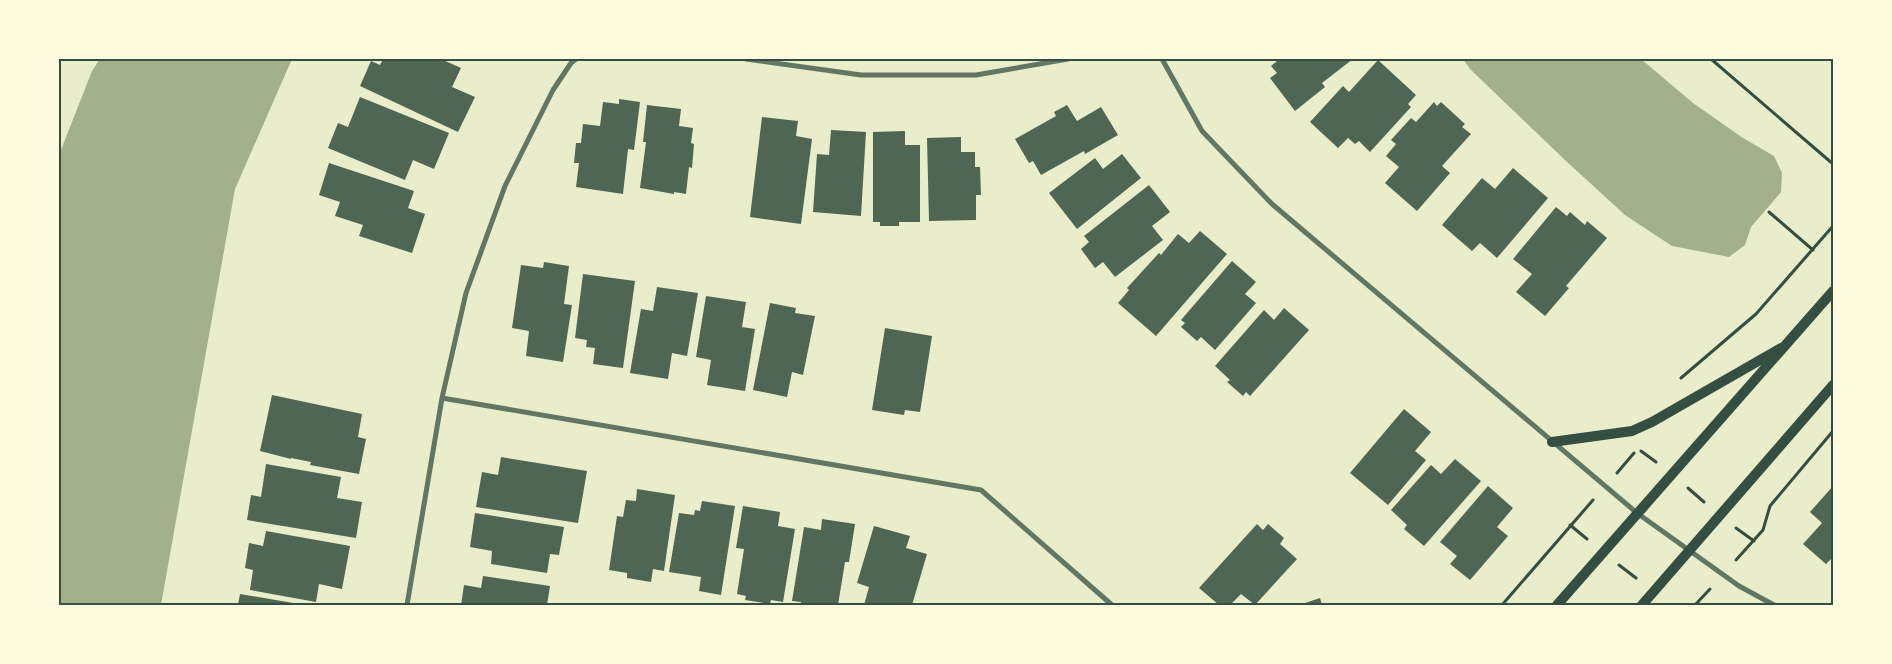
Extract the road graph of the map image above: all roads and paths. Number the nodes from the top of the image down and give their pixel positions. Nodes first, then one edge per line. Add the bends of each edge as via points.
1 (576, 59) edge
2 (746, 59) edge
3 (1068, 59) edge
4 (1162, 59) edge
5 (1711, 59) edge
6 (1833, 164) edge
7 (1769, 212) dead end
8 (1833, 226) edge
9 (1813, 250) junction
10 (1833, 291) edge
11 (1788, 343) junction
12 (1678, 380) dead end
13 (1833, 385) edge
14 (442, 398) junction
15 (1833, 431) edge
16 (1552, 442) junction
17 (1639, 448) dead end
18 (1671, 475) junction
19 (1637, 513) junction
20 (1720, 515) junction
21 (1570, 525) dead end
22 (1689, 550) junction
23 (407, 605) edge
24 (1112, 605) edge
25 (1502, 605) edge
26 (1557, 605) edge
27 (1642, 605) edge
28 (1774, 605) edge

1 - 14 street via 553,90 505,186 466,293
2 - 3 street via 862,75 976,76
4 - 16 street via 1202,130 1272,204
5 - 6 path
7 - 9 path
8 - 9 path
9 - 12 path via 1756,314
10 - 11 main road
11 - 16 main road via 1632,431
11 - 18 main road
13 - 20 main road
14 - 23 street
14 - 24 street via 981,490
15 - 20 path via 1770,506 1763,530 1754,541
16 - 19 street
17 - 18 path
18 - 19 main road
18 - 20 path
19 - 22 street
19 - 26 main road
20 - 22 main road
21 - 25 path
22 - 27 main road
22 - 28 street via 1739,586

